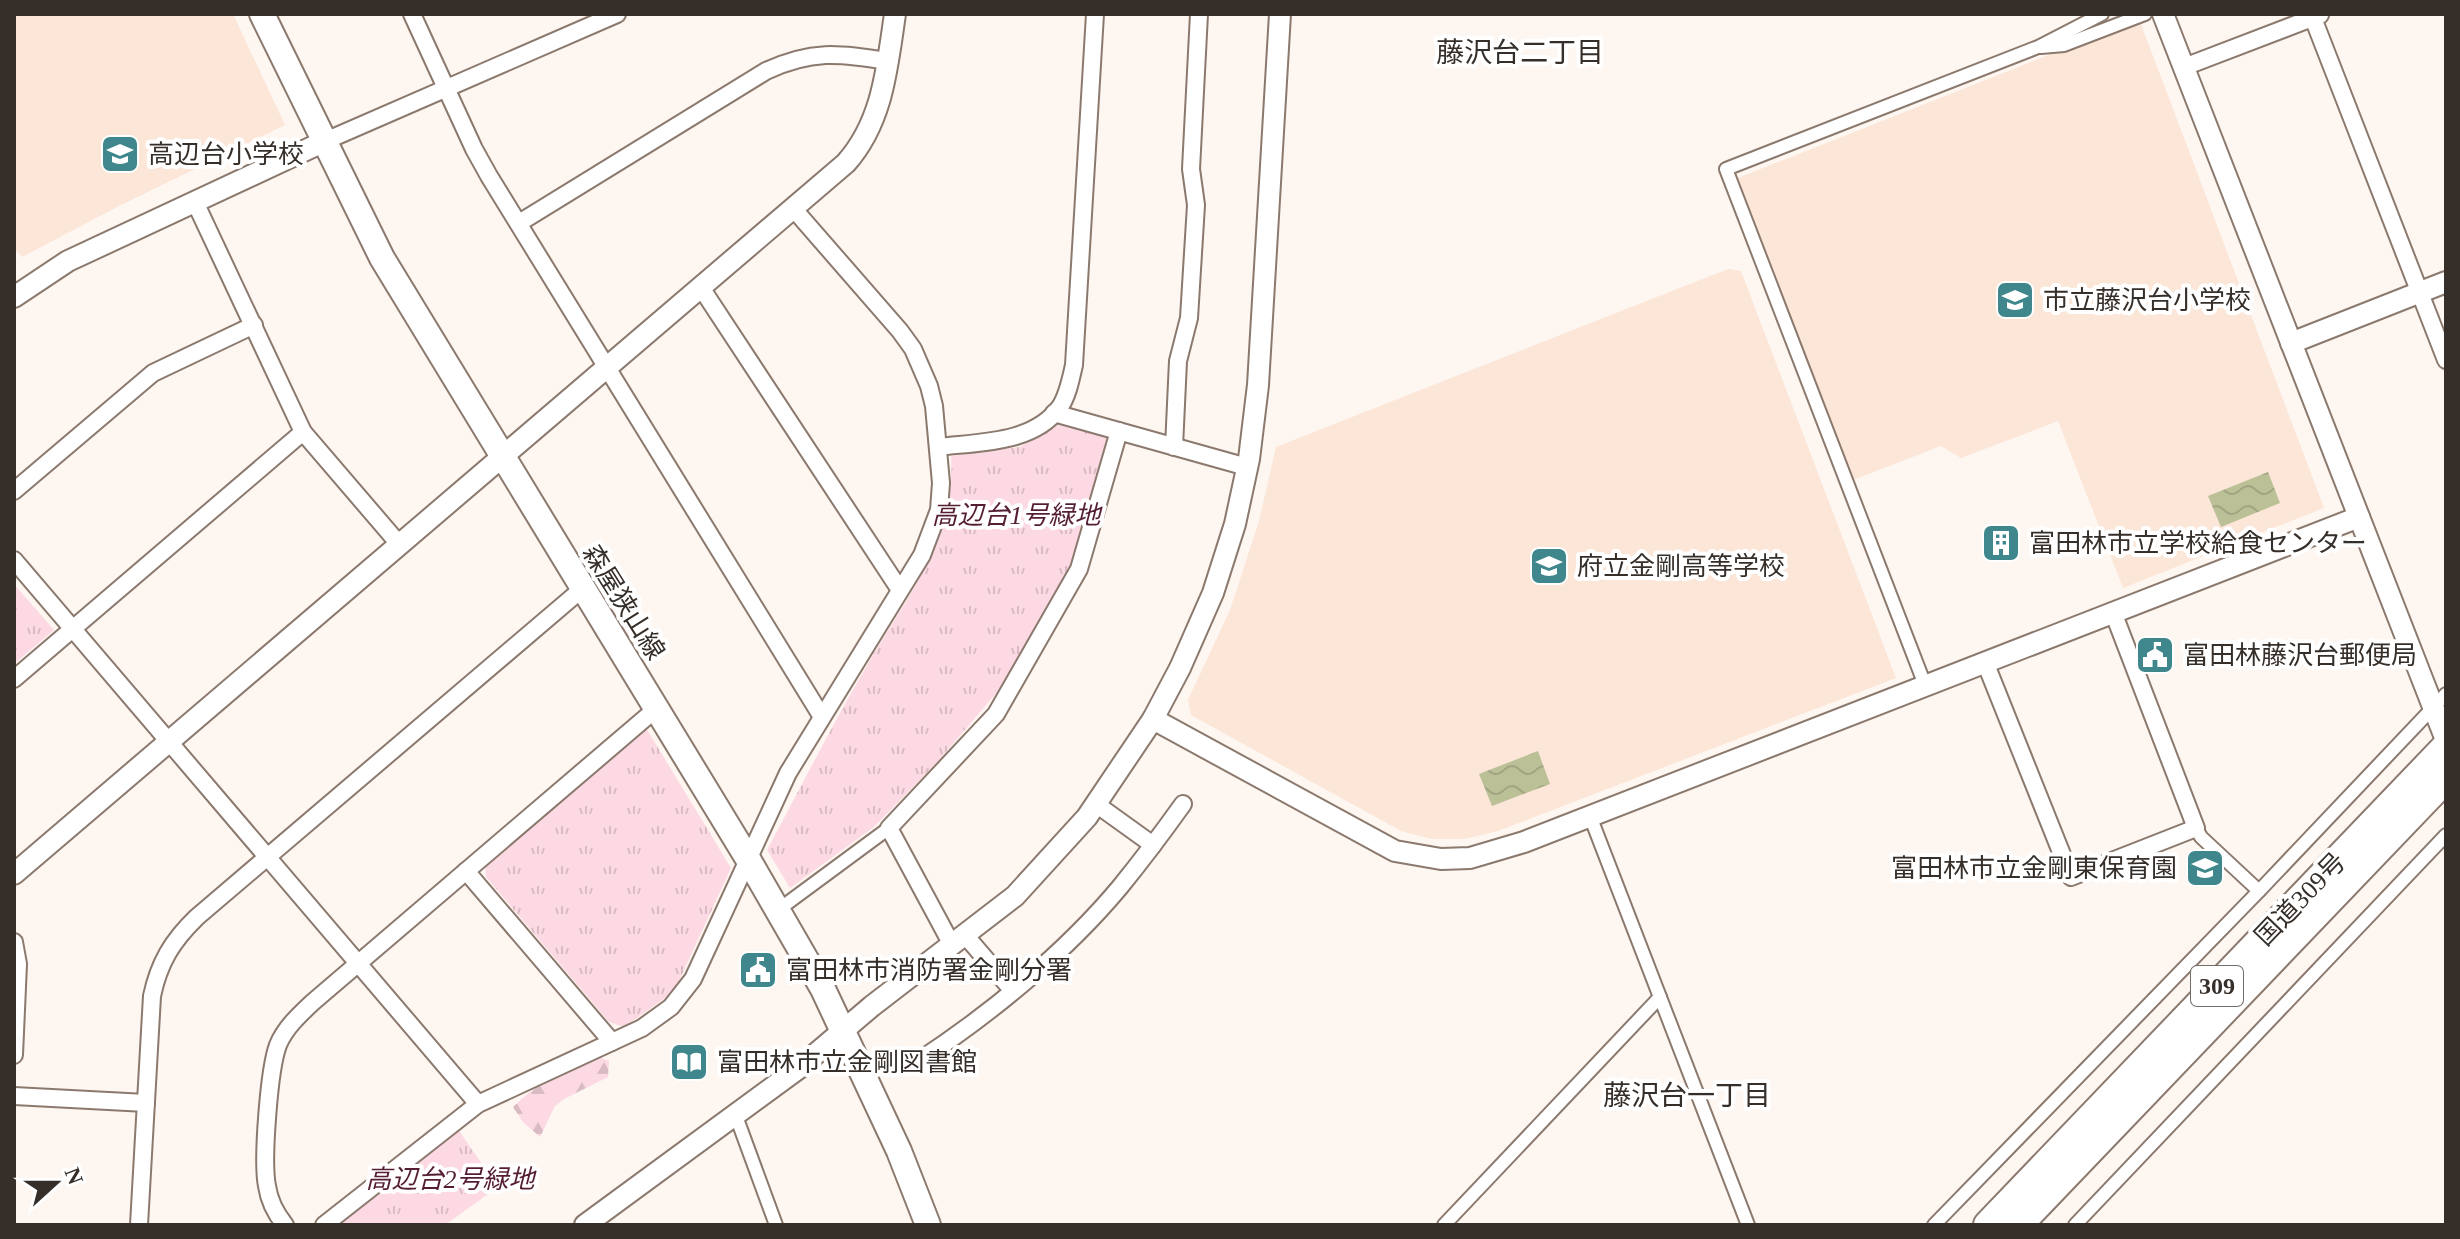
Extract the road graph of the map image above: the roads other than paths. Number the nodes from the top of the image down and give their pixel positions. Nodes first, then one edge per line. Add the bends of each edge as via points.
1 (262, 14) edge
2 (412, 14) edge
3 (617, 14) edge
4 (895, 14) edge
5 (1095, 14) edge
6 (1199, 14) edge
7 (1280, 14) edge
8 (2102, 14) edge
9 (2145, 14) edge
10 (2163, 14) edge
11 (2318, 16) edge
12 (2038, 47) junction
13 (887, 61) junction
14 (2184, 67) junction
15 (446, 88) junction
16 (323, 142) junction
17 (195, 202) junction
18 (792, 207) junction
19 (519, 223) junction
20 (2446, 282) edge
21 (700, 286) junction
22 (2420, 293) junction
23 (14, 297) edge
24 (254, 325) junction
25 (2291, 343) junction
26 (2446, 360) edge
27 (606, 367) junction
28 (1054, 413) junction
29 (1119, 431) junction
30 (303, 432) junction
31 (938, 447) junction
32 (1174, 447) junction
33 (502, 457) junction
34 (1247, 467) junction
35 (14, 491) edge
36 (2359, 517) junction
37 (399, 544) junction
38 (14, 560) edge
39 (582, 589) junction
40 (900, 590) junction
41 (2113, 612) junction
42 (72, 628) junction
43 (1985, 662) junction
44 (14, 679) edge
45 (1925, 685) junction
46 (2440, 701) edge
47 (657, 708) junction
48 (822, 717) junction
49 (1153, 719) junction
50 (2445, 739) edge
51 (168, 740) junction
52 (2446, 778) edge
53 (1096, 804) junction
54 (1183, 804) dead end
55 (1590, 816) junction
56 (889, 828) junction
57 (2196, 828) junction
58 (2446, 835) edge
59 (1153, 845) junction
60 (267, 857) junction
61 (748, 859) junction
62 (466, 871) junction
63 (14, 874) edge
64 (2259, 891) junction
65 (778, 910) junction
66 (958, 940) junction
67 (14, 942) edge
68 (358, 964) junction
69 (1013, 991) junction
70 (1660, 997) junction
71 (843, 1031) junction
72 (612, 1042) junction
73 (14, 1055) edge
74 (917, 1062) dead end
75 (14, 1096) edge
76 (146, 1103) junction
77 (478, 1104) junction
78 (736, 1116) junction
79 (139, 1225) edge
80 (285, 1225) edge
81 (324, 1225) edge
82 (585, 1225) edge
83 (776, 1225) edge
84 (928, 1225) edge
85 (1444, 1225) edge
86 (1748, 1225) edge
87 (1934, 1225) edge
88 (1988, 1225) edge
89 (2018, 1225) edge
90 (2075, 1225) edge

1 - 16 main road, 森屋狭山線
2 - 15 street
3 - 15 street
4 - 13 street
5 - 28 street via 1074,365
6 - 32 street via 1191,169 1196,205
7 - 34 street via 1258,385
8 - 12 street
9 - 12 street via 2064,45
10 - 14 street
11 - 14 street
11 - 22 street
12 - 45 street via 1726,169
13 - 18 street via 869,134 846,163
13 - 19 street via 842,53 789,60
14 - 25 street
15 - 16 street
15 - 19 street via 474,149
16 - 17 street
16 - 33 main road, 森屋狭山線 via 382,258
17 - 23 street via 68,261
17 - 24 street
18 - 21 street
18 - 31 street via 913,349 929,386
19 - 27 street
20 - 22 street
21 - 27 street
21 - 40 street
22 - 25 street
22 - 26 street
24 - 30 street
24 - 35 street via 153,373
25 - 36 street
27 - 33 street
27 - 48 street
28 - 29 street
28 - 31 street via 1020,435
29 - 32 street
29 - 56 street via 1079,569 996,714
30 - 37 street
30 - 42 street
31 - 40 street via 939,510 922,555
32 - 34 street
33 - 37 street
33 - 39 main road, 森屋狭山線
34 - 49 street via 1213,593
36 - 41 street
36 - 46 street
37 - 51 street
38 - 42 street
39 - 47 main road, 森屋狭山線
39 - 60 street
40 - 48 street
41 - 43 street
41 - 57 street
42 - 44 street
42 - 51 street
43 - 45 street
43 - 57 street via 2071,877
45 - 55 street
46 - 50 street
46 - 64 street
47 - 61 main road, 森屋狭山線
47 - 62 street
48 - 61 street via 788,773
49 - 53 street
49 - 55 street via 1364,835 1420,857 1494,853
50 - 88 highway, 国道309号 / 309
51 - 60 street
51 - 63 street
52 - 89 highway, 国道309号 / 309
53 - 59 street
53 - 66 street via 1015,896
54 - 59 street
55 - 70 street
56 - 65 street
56 - 66 street
57 - 64 street
58 - 90 street
59 - 69 street via 1119,889
60 - 68 street
60 - 76 street via 182,932 162,962 152,996
61 - 65 main road, 森屋狭山線
61 - 72 street via 682,995 657,1018
62 - 68 street
62 - 72 street
64 - 87 street
65 - 71 main road, 森屋狭山線
66 - 69 street
66 - 71 street
67 - 73 street
68 - 77 street
68 - 80 street via 299,1015 273,1059 266,1184
69 - 74 street
70 - 85 street
70 - 86 street
71 - 78 street
71 - 84 main road, 森屋狭山線
72 - 77 street
75 - 76 street
76 - 79 street
77 - 81 street
78 - 82 street
78 - 83 street

